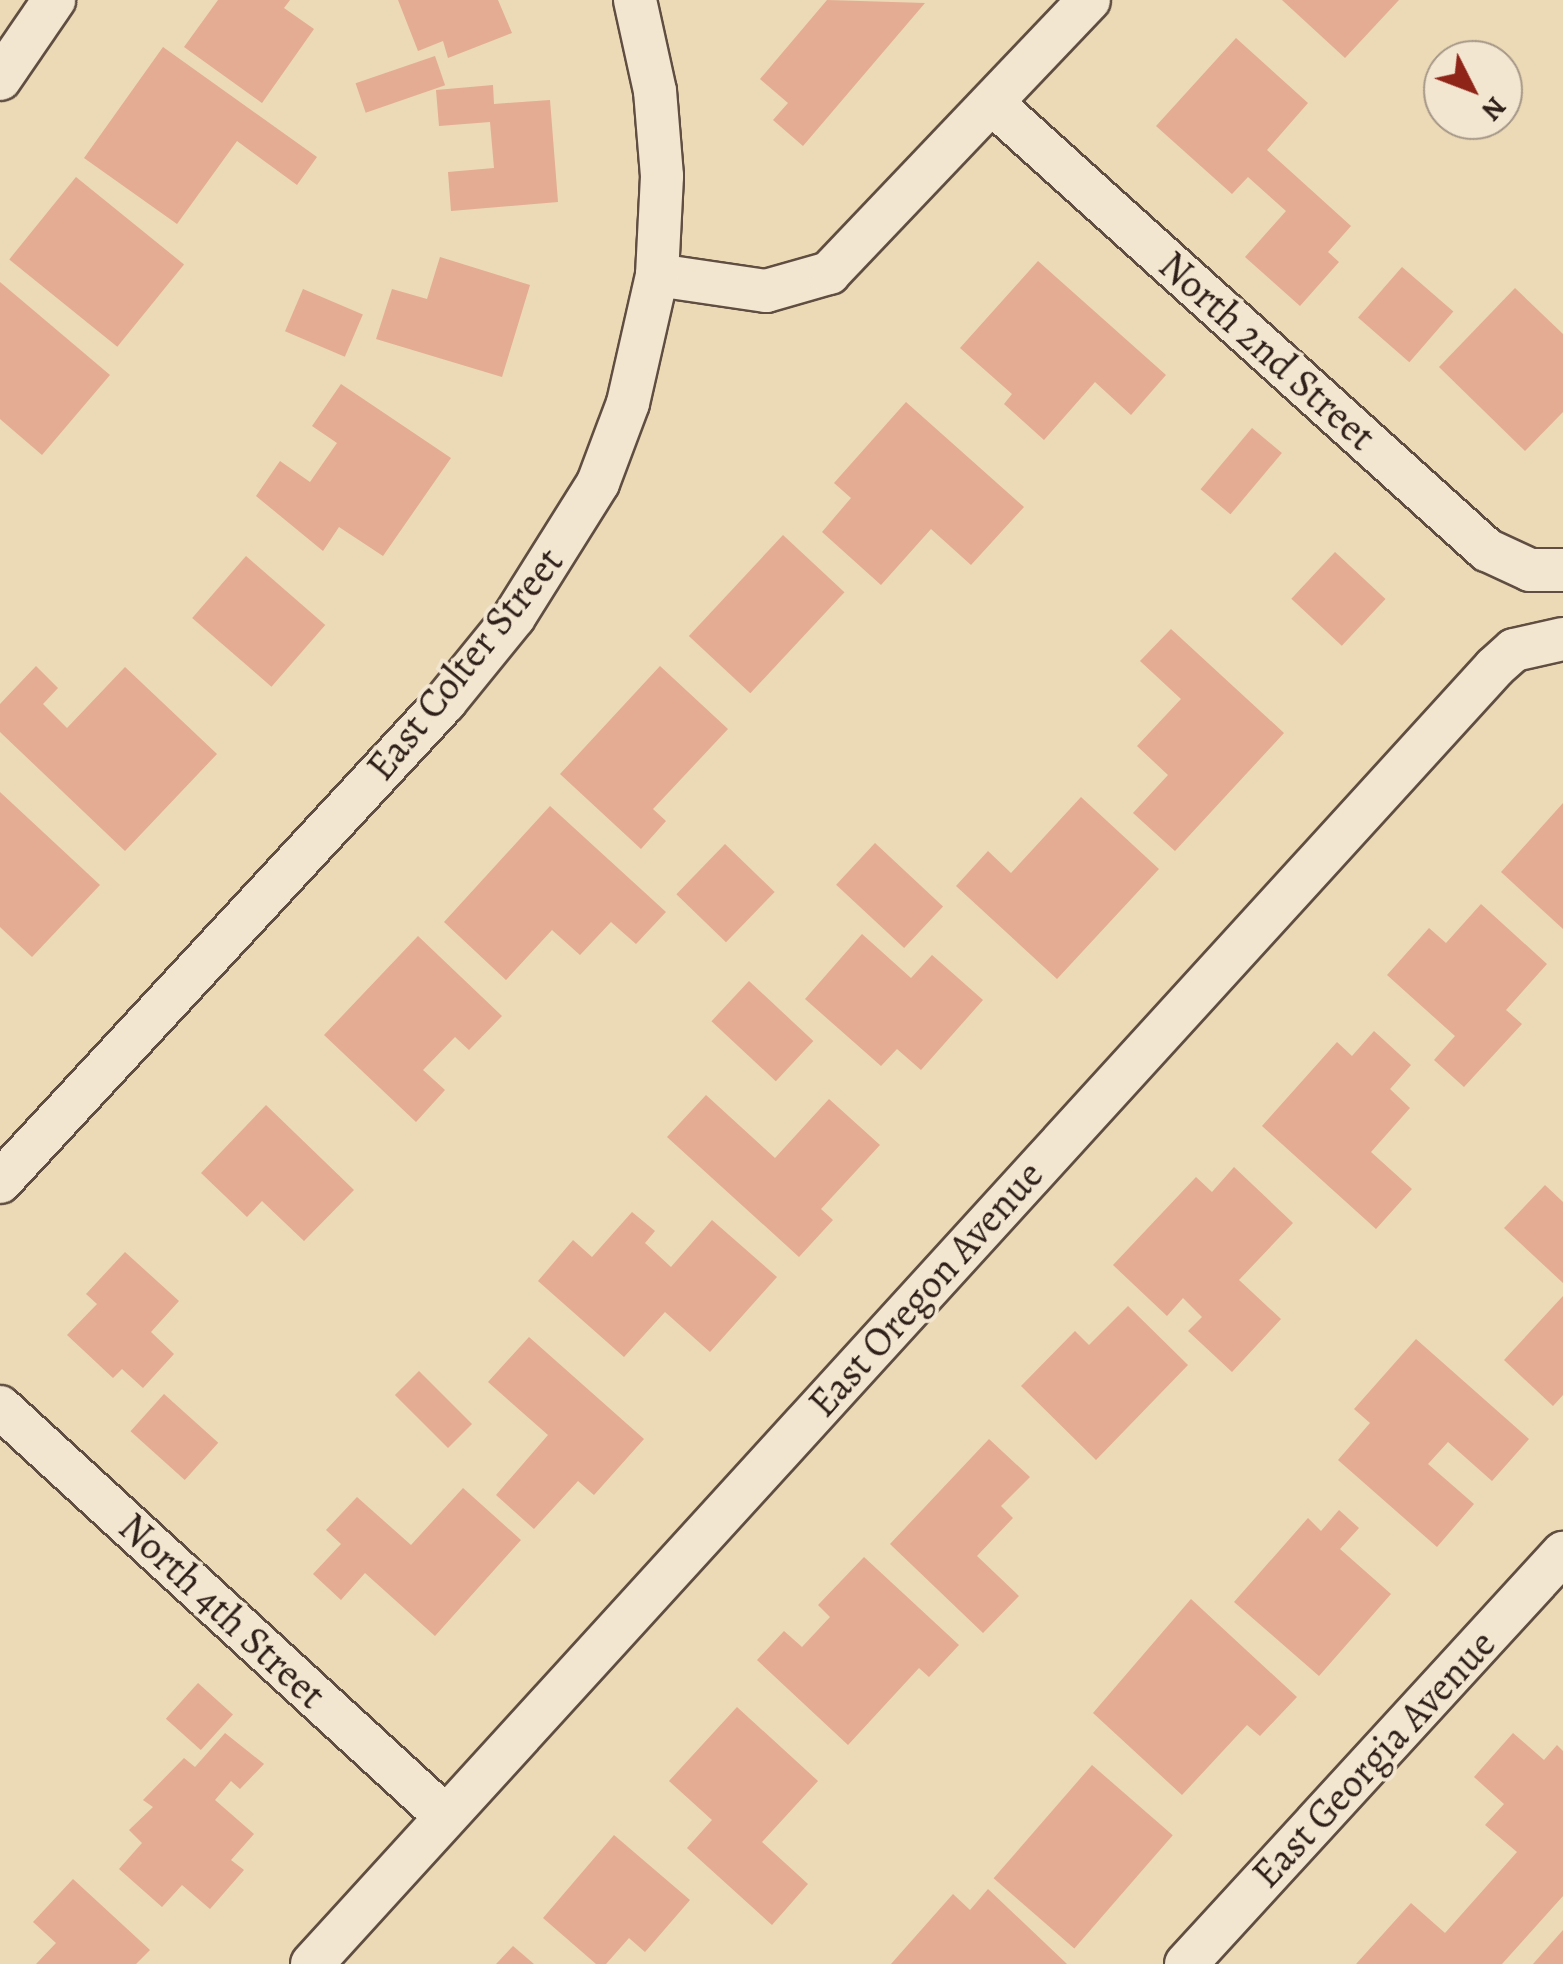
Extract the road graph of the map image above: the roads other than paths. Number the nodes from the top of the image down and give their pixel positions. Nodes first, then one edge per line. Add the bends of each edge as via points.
1 (54, 0) edge
2 (635, 0) edge
3 (1089, 0) edge
4 (0, 79) edge
5 (993, 104) junction
6 (656, 275) junction
7 (1559, 571) edge
8 (1560, 638) edge
9 (0, 1182) edge
10 (0, 1407) edge
11 (1563, 1553) edge
12 (445, 1816) junction
13 (312, 1964) edge
14 (1186, 1964) edge

1 - 4 street
2 - 6 street via 658,125
3 - 5 street
5 - 6 street via 829,273 766,291
5 - 7 street, North 2nd Street via 1487,550 1530,570
6 - 9 street, East Colter Street via 628,404 598,483 514,618 445,702
8 - 12 street, East Oregon Avenue via 1514,650 1495,667
10 - 12 street, North 4th Street
11 - 14 street, East Georgia Avenue
12 - 13 street, East Oregon Avenue

